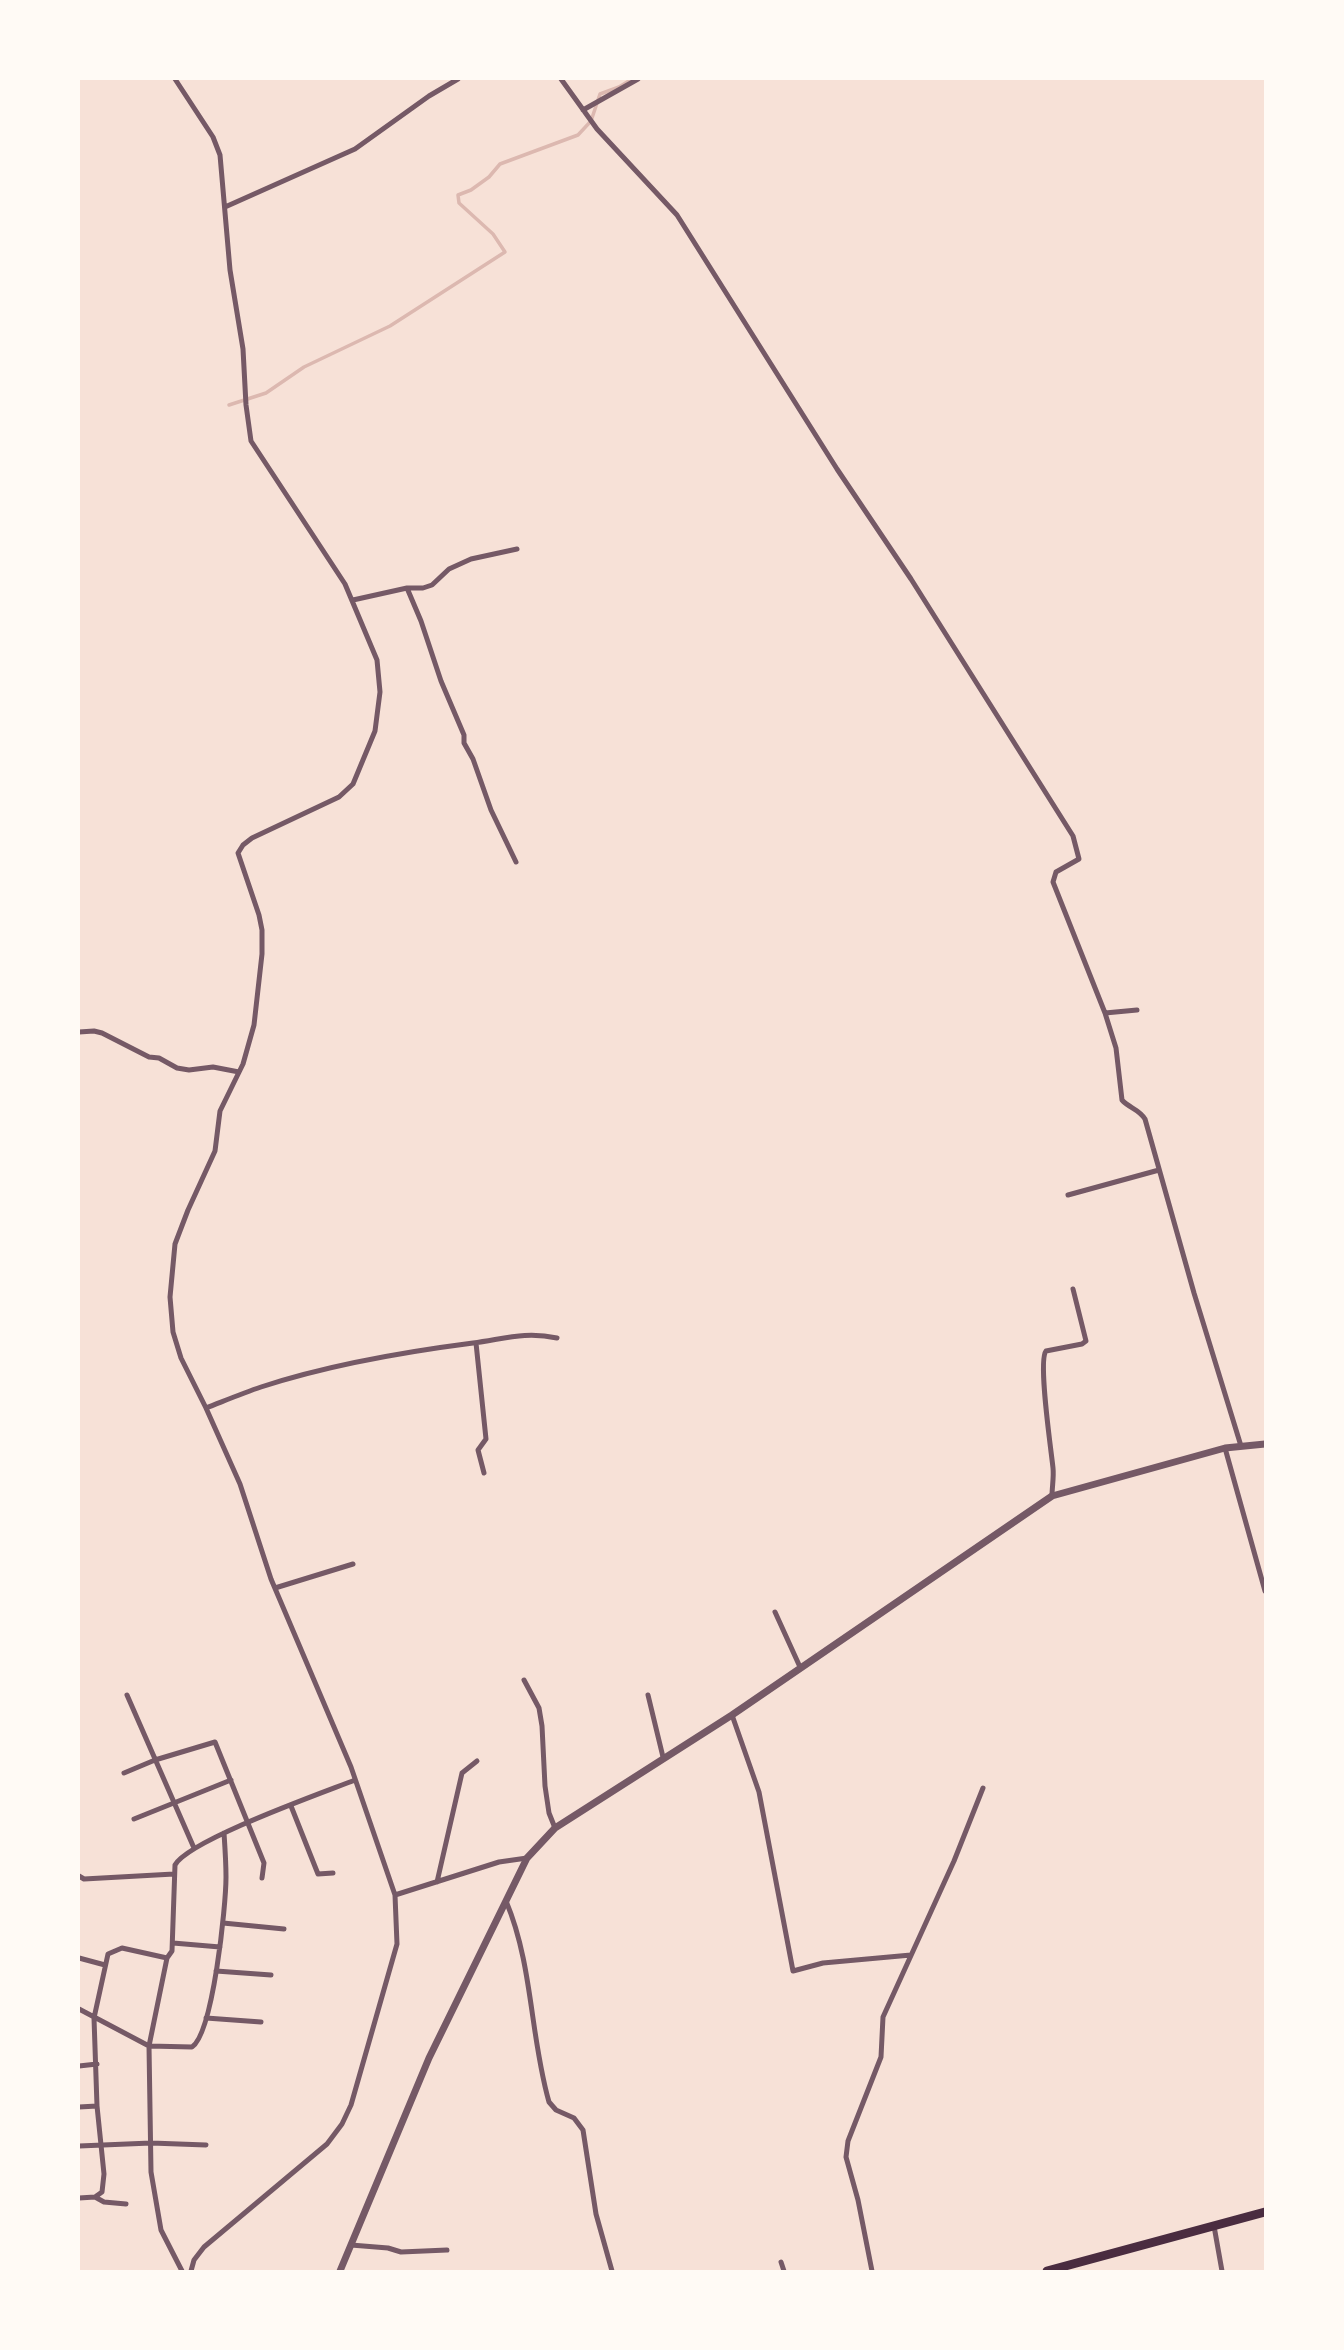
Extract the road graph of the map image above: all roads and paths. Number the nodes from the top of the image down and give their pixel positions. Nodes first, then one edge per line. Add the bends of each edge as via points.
1 (175, 79) edge
2 (458, 79) edge
3 (561, 79) edge
4 (638, 79) edge
5 (584, 111) junction
6 (225, 207) junction
7 (517, 549) dead end
8 (407, 588) junction
9 (353, 600) junction
10 (516, 862) dead end
11 (1137, 1010) dead end
12 (1105, 1013) junction
13 (79, 1032) edge
14 (239, 1072) junction
15 (1159, 1170) junction
16 (1068, 1195) dead end
17 (1073, 1290) dead end
18 (557, 1338) dead end
19 (476, 1343) junction
20 (206, 1408) junction
21 (1265, 1444) edge
22 (1241, 1446) junction
23 (1225, 1448) junction
24 (484, 1474) dead end
25 (1052, 1496) junction
26 (353, 1564) dead end
27 (275, 1588) junction
28 (1265, 1591) edge
29 (775, 1612) dead end
30 (800, 1667) junction
31 (524, 1680) dead end
32 (127, 1695) dead end
33 (648, 1695) dead end
34 (732, 1715) junction
35 (663, 1757) junction
36 (155, 1760) junction
37 (477, 1761) dead end
38 (124, 1773) dead end
39 (231, 1780) junction
40 (355, 1780) junction
41 (983, 1788) dead end
42 (174, 1804) junction
43 (290, 1806) junction
44 (134, 1819) dead end
45 (249, 1824) junction
46 (555, 1828) junction
47 (225, 1833) junction
48 (194, 1848) junction
49 (527, 1858) junction
50 (333, 1873) dead end
51 (174, 1874) junction
52 (79, 1876) edge
53 (262, 1878) dead end
54 (437, 1882) junction
55 (395, 1895) junction
56 (506, 1901) junction
57 (223, 1923) junction
58 (284, 1929) dead end
59 (173, 1943) junction
60 (220, 1947) junction
61 (911, 1955) junction
62 (79, 1958) edge
63 (167, 1958) junction
64 (105, 1965) junction
65 (216, 1971) junction
66 (271, 1975) dead end
67 (79, 2009) edge
68 (94, 2018) junction
69 (206, 2018) junction
70 (261, 2022) dead end
71 (149, 2046) junction
72 (97, 2064) junction
73 (79, 2066) edge
74 (97, 2106) junction
75 (79, 2107) edge
76 (151, 2143) junction
77 (101, 2145) junction
78 (206, 2145) dead end
79 (79, 2146) edge
80 (95, 2197) junction
81 (79, 2198) edge
82 (126, 2204) dead end
83 (1265, 2212) edge
84 (1214, 2226) junction
85 (351, 2245) junction
86 (447, 2250) dead end
87 (781, 2262) dead end
88 (182, 2271) edge
89 (191, 2271) edge
90 (340, 2271) edge
91 (612, 2271) edge
92 (784, 2271) edge
93 (872, 2271) edge
94 (1046, 2271) edge
95 (1222, 2271) edge

1 - 6 street via 213,137 220,155
2 - 6 street via 355,149
3 - 5 street
4 - 5 street
5 - 12 street via 677,215 1073,836 1079,859 1056,872 1054,882
6 - 9 street via 251,441
7 - 8 street via 471,559 449,569 432,585
8 - 9 street
8 - 10 street via 487,801
9 - 14 street via 377,660 380,692 375,731 353,784 339,797 252,838 238,853 262,930 254,1025
11 - 12 street
12 - 15 street via 1119,1059 1122,1100 1145,1119
13 - 14 street via 102,1033 177,1068
14 - 20 street via 220,1111 212,1160 175,1244 170,1297 173,1332
15 - 16 street
15 - 22 street
17 - 25 street via 1086,1341 1046,1350 1042,1356
18 - 19 street via 511,1335
19 - 20 street via 342,1367 262,1387
19 - 24 street via 486,1439 478,1450
20 - 27 street via 240,1484
21 - 22 street
22 - 23 street
23 - 25 street
23 - 28 street
25 - 30 street
26 - 27 street
27 - 40 street
29 - 30 street
30 - 34 street
31 - 46 street via 541,1717 545,1786
32 - 36 street
33 - 35 street
34 - 35 street
34 - 61 street via 760,1792 793,1971 823,1963
35 - 46 street
36 - 38 street
36 - 39 street via 215,1742
36 - 42 street
37 - 54 street via 462,1773
39 - 42 street
39 - 45 street
40 - 43 street
40 - 55 street
41 - 61 street
42 - 44 street
42 - 48 street
43 - 45 street
43 - 50 street via 318,1874
45 - 47 street
45 - 53 street via 264,1863
46 - 49 street
47 - 48 street
47 - 57 street
48 - 51 street via 178,1860
49 - 54 street
49 - 56 street
51 - 52 street
51 - 59 street
54 - 55 street
55 - 89 street via 397,1944 342,2124 327,2144 204,2247
56 - 85 street via 429,2058
56 - 91 street via 520,1944 549,2102 574,2118 583,2130 596,2214
57 - 58 street
57 - 60 street
59 - 60 street
59 - 63 street
60 - 65 street
61 - 93 street via 883,2017 881,2057 846,2157
62 - 64 street
63 - 64 street via 122,1948 108,1954
63 - 71 street
64 - 68 street
65 - 66 street
65 - 69 street
67 - 68 street
68 - 71 street
68 - 72 street
69 - 70 street
69 - 71 street via 192,2048
71 - 76 street
72 - 73 street
72 - 74 street
74 - 75 street
74 - 77 street
76 - 77 street
76 - 78 street
76 - 88 street via 161,2230
77 - 79 street
77 - 80 street via 102,2192
80 - 81 street
80 - 82 street
83 - 84 main road
84 - 94 main road
84 - 95 street
85 - 86 street via 401,2252
85 - 90 street
87 - 92 street

